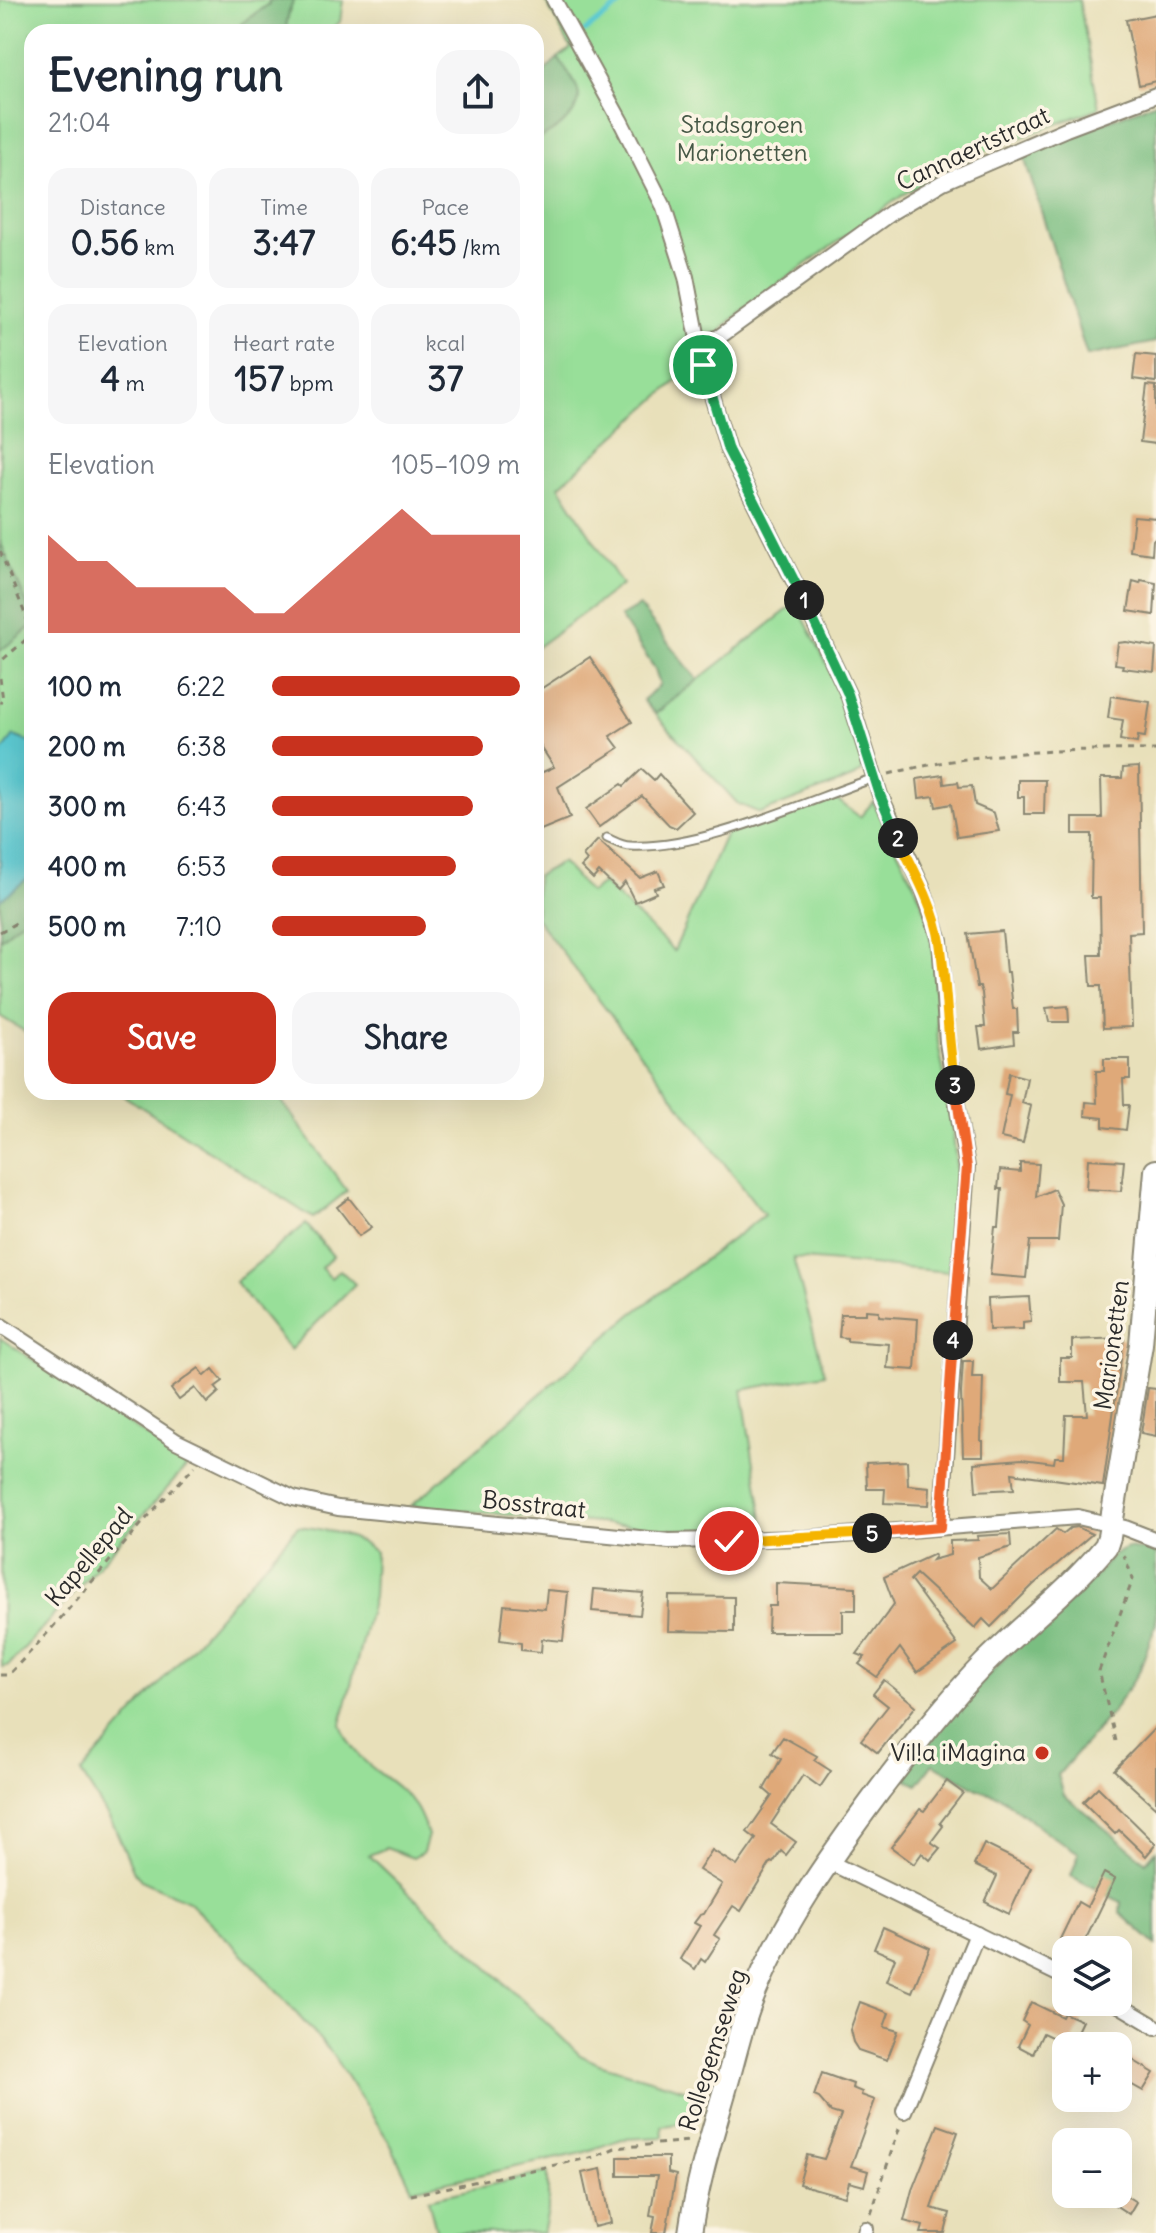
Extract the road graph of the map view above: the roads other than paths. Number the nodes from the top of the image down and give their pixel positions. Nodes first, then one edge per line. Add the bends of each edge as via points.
1 (554, 0) edge
2 (1156, 95) edge
3 (700, 343) junction
4 (874, 778) junction
5 (607, 838) dead end
6 (1156, 1171) edge
7 (0, 1325) edge
8 (941, 1527) junction
9 (1110, 1531) junction
10 (1156, 1540) edge
11 (827, 1861) junction
12 (977, 1934) junction
13 (1052, 1971) edge
14 (1132, 2013) edge
15 (1156, 2027) edge
16 (904, 2111) road end
17 (690, 2233) edge

1 - 3 street via 663,205
2 - 3 street, Cannaertstraat via 943,182 892,212 719,337
3 - 4 street via 728,450 848,694
4 - 5 lane via 673,844 627,847
4 - 8 street via 940,940 947,1042 967,1167
6 - 9 street, Marionetten via 1141,1344
7 - 8 street, Bosstraat via 204,1457 293,1498 338,1508 669,1541
8 - 9 street, Bosstraat via 1078,1517
9 - 10 street, Bosstraat
9 - 11 street, Rollegemseweg via 1096,1557 1064,1593 949,1703
11 - 12 street
11 - 17 street, Rollegemseweg via 775,1949 750,2004 695,2193
12 - 13 street
12 - 16 street
14 - 15 street

